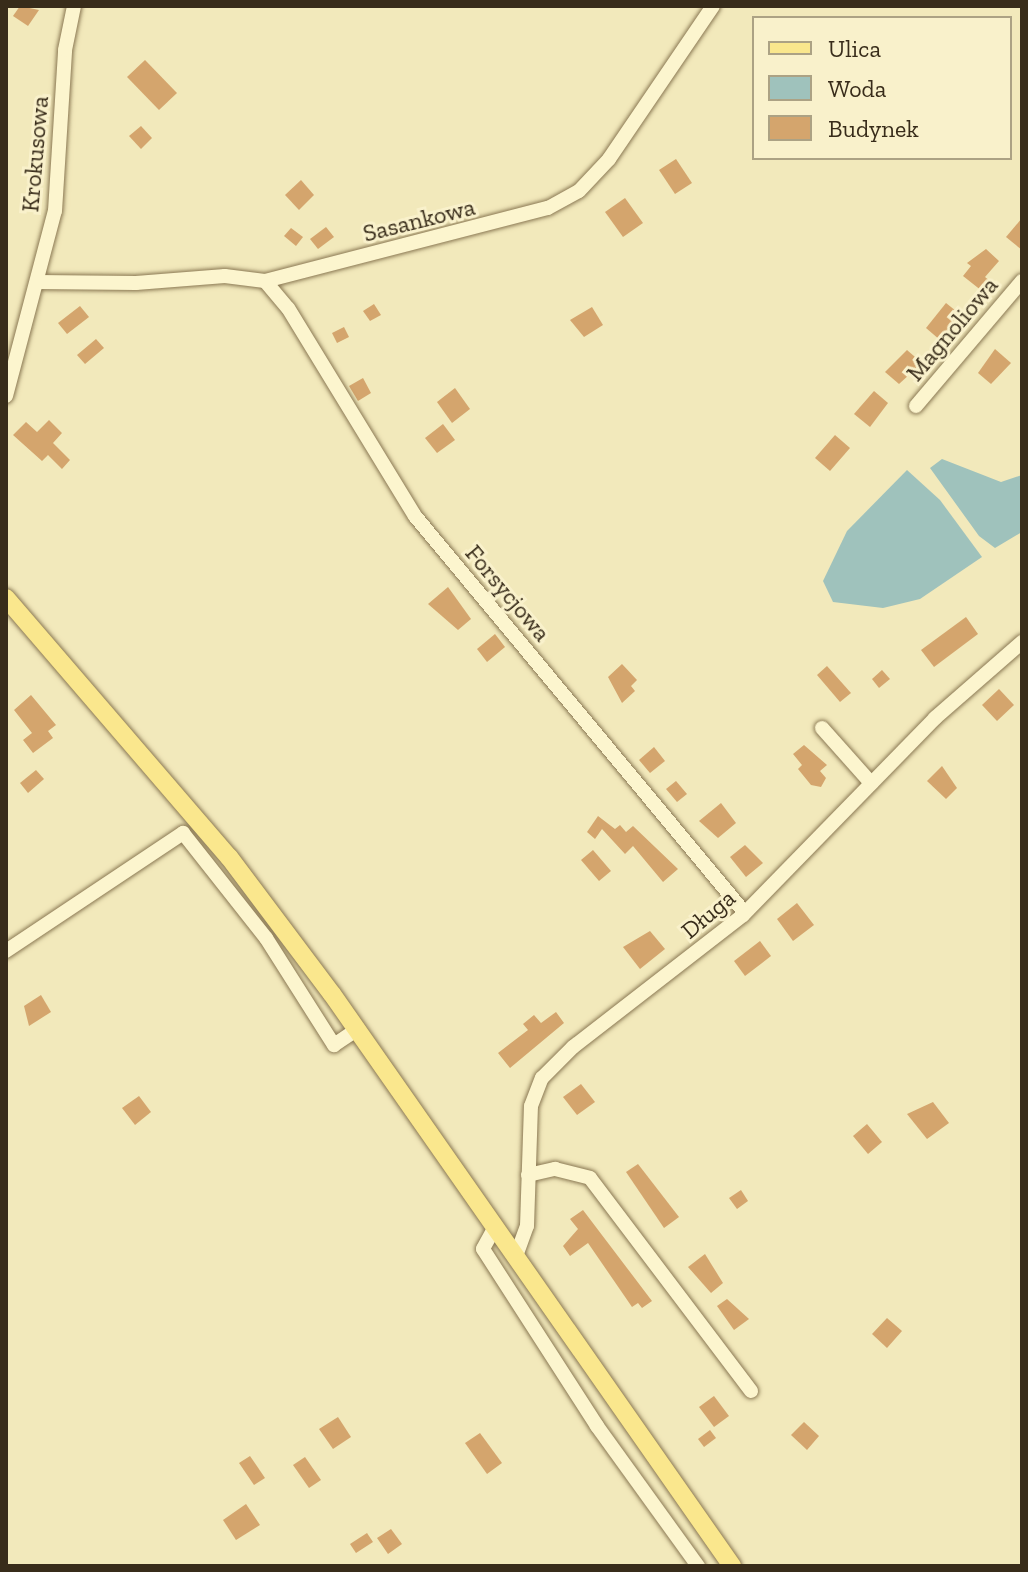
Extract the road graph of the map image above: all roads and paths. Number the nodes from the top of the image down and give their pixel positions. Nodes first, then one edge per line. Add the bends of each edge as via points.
1 (74, 6) edge
2 (713, 6) edge
3 (265, 281) junction
4 (1022, 281) edge
5 (37, 282) junction
6 (6, 396) edge
7 (916, 406) dead end
8 (6, 598) edge
9 (1022, 642) edge
10 (822, 728) dead end
11 (871, 783) junction
12 (745, 913) junction
13 (6, 951) edge
14 (356, 1030) junction
15 (528, 1175) junction
16 (495, 1227) junction
17 (516, 1256) junction
18 (751, 1391) dead end
19 (698, 1566) edge
20 (732, 1566) edge

1 - 5 street, Krokusowa via 65,50 55,211
2 - 3 street, Sasankowa via 635,126 592,179 564,200 502,222
3 - 5 street, Sasankowa via 225,276
3 - 12 street, Forsycjowa via 288,308 415,516
4 - 7 street, Magnoliowa
5 - 6 street, Krokusowa
8 - 14 main road via 229,857
9 - 11 street, Długa
10 - 11 street
11 - 12 street, Długa
12 - 15 street, Długa via 580,1041 542,1078 531,1106
13 - 14 street via 183,833 266,938 334,1045
14 - 16 main road
15 - 17 street, Długa via 525,1241
15 - 18 street via 555,1169 590,1178
16 - 17 main road
16 - 19 street via 483,1249 597,1426
17 - 20 main road

